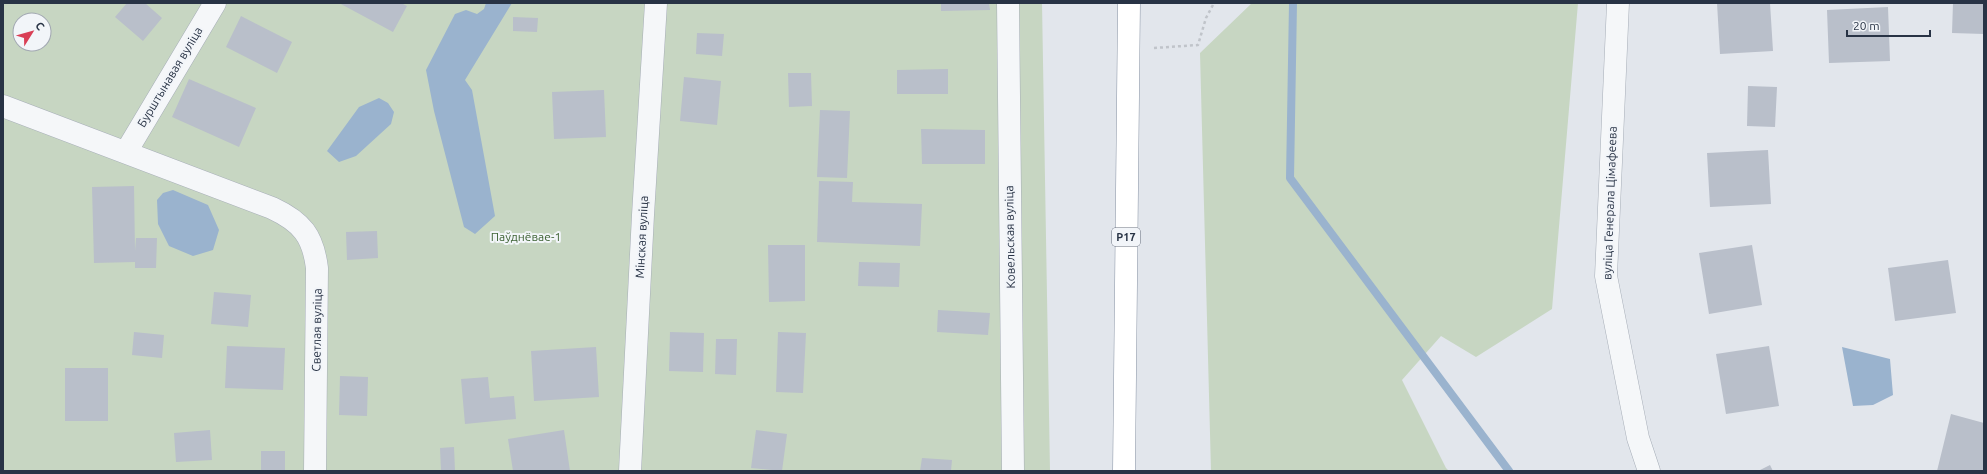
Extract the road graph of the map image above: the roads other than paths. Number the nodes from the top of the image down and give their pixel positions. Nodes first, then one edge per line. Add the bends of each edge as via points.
1 (214, 3) edge
2 (656, 3) edge
3 (1008, 3) edge
4 (1129, 3) edge
5 (1618, 3) edge
6 (3, 106) edge
7 (126, 152) junction
8 (314, 471) edge
9 (630, 471) edge
10 (1013, 471) edge
11 (1124, 471) edge
12 (1649, 471) edge

1 - 7 street, Бурштынавая вуліца
2 - 9 street, Мінская вуліца
3 - 10 street, Ковельская вуліца
4 - 11 highway, Р17
5 - 12 street, вуліца Генерала Цімафеева via 1606,276 1638,438
6 - 7 street, Светлая вуліца
7 - 8 street, Светлая вуліца via 272,208 295,221 311,241 316,254 317,268

